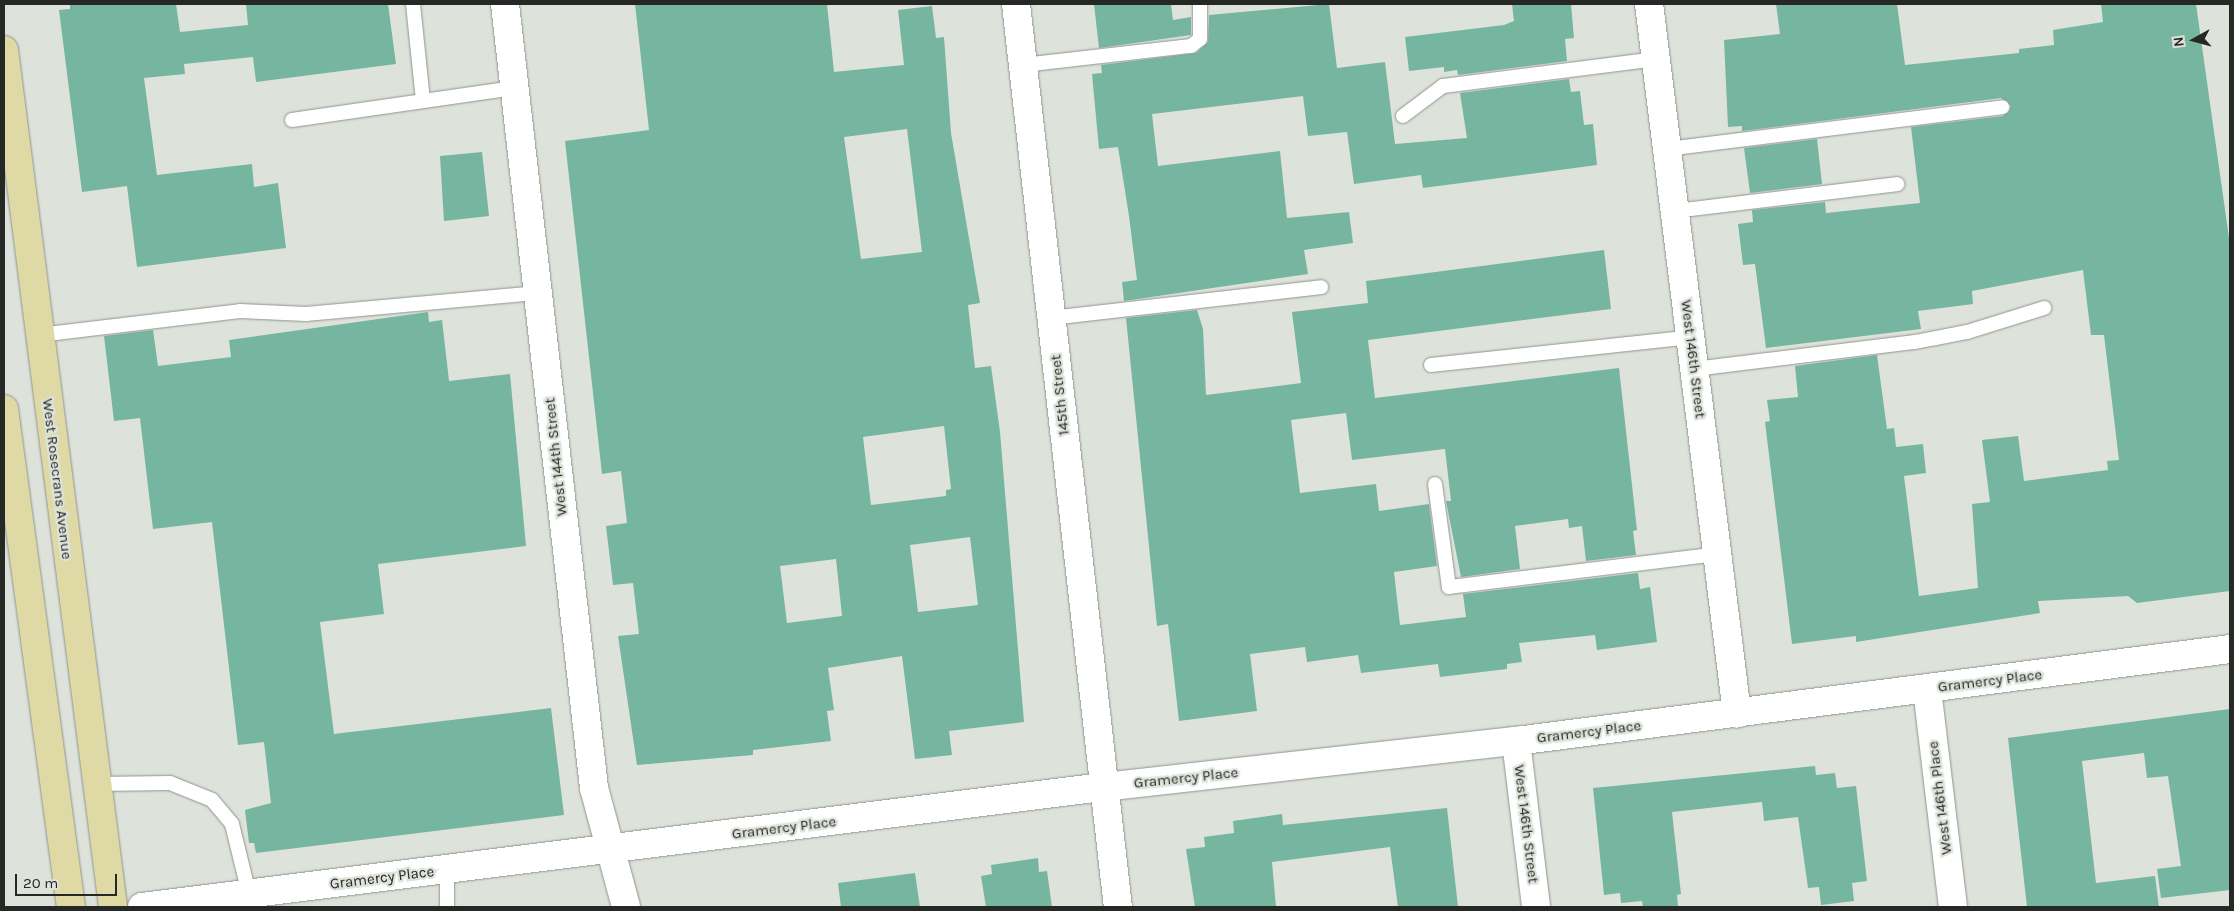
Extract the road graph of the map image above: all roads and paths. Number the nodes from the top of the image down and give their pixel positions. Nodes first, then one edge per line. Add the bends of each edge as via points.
1 (412, 4) edge
2 (505, 4) edge
3 (1016, 4) edge
4 (1200, 4) edge
5 (1649, 4) edge
6 (4, 50) edge
7 (1656, 59) junction
8 (1023, 65) junction
9 (514, 88) junction
10 (423, 100) junction
11 (2002, 107) dead end
12 (1403, 116) dead end
13 (292, 120) dead end
14 (1667, 149) junction
15 (1897, 184) dead end
16 (1674, 211) junction
17 (1321, 287) dead end
18 (538, 293) junction
19 (2044, 308) dead end
20 (1051, 318) junction
21 (39, 335) junction
22 (1691, 337) junction
23 (1431, 365) dead end
24 (1694, 368) junction
25 (5, 423) edge
26 (1435, 484) dead end
27 (1718, 554) junction
28 (2230, 650) edge
29 (1927, 689) junction
30 (1738, 714) junction
31 (1516, 742) junction
32 (97, 784) junction
33 (1103, 787) junction
34 (610, 850) junction
35 (446, 870) junction
36 (249, 894) junction
37 (71, 907) edge
38 (113, 907) edge
39 (142, 907) edge
40 (447, 907) edge
41 (626, 907) edge
42 (1118, 907) edge
43 (1536, 907) edge
44 (1953, 907) edge

1 - 10 lane
2 - 9 street, West 144th Street
3 - 8 street, 145th Street
4 - 8 lane via 1200,39 1191,46
5 - 7 street, West 146th Street
6 - 21 main road, West Rosecrans Avenue
7 - 12 lane via 1443,86
7 - 14 street, West 146th Street
8 - 20 street, 145th Street
9 - 10 lane
9 - 18 street, West 144th Street
10 - 13 lane
11 - 14 lane
14 - 16 street, West 146th Street
15 - 16 lane
16 - 22 street, West 146th Street
17 - 20 lane
18 - 21 lane via 306,314 240,311
18 - 34 street, West 144th Street via 594,788
19 - 24 lane via 1915,342
20 - 33 street, 145th Street
21 - 32 main road, West Rosecrans Avenue
22 - 23 lane
22 - 24 street, West 146th Street
24 - 27 street, West 146th Street
25 - 37 main road
26 - 27 lane via 1449,587
27 - 30 street, West 146th Street
28 - 29 street, Gramercy Place
29 - 30 street, Gramercy Place
29 - 44 street, West 146th Place
30 - 31 street, Gramercy Place
31 - 33 street, Gramercy Place
31 - 43 street, West 146th Street
32 - 36 lane via 170,783 212,800 232,824
32 - 38 main road, West Rosecrans Avenue
33 - 34 street, Gramercy Place
33 - 42 street, 145th Street
34 - 35 street, Gramercy Place
34 - 41 street, West 144th Street
35 - 36 street, Gramercy Place
35 - 40 lane
36 - 39 street, Gramercy Place

